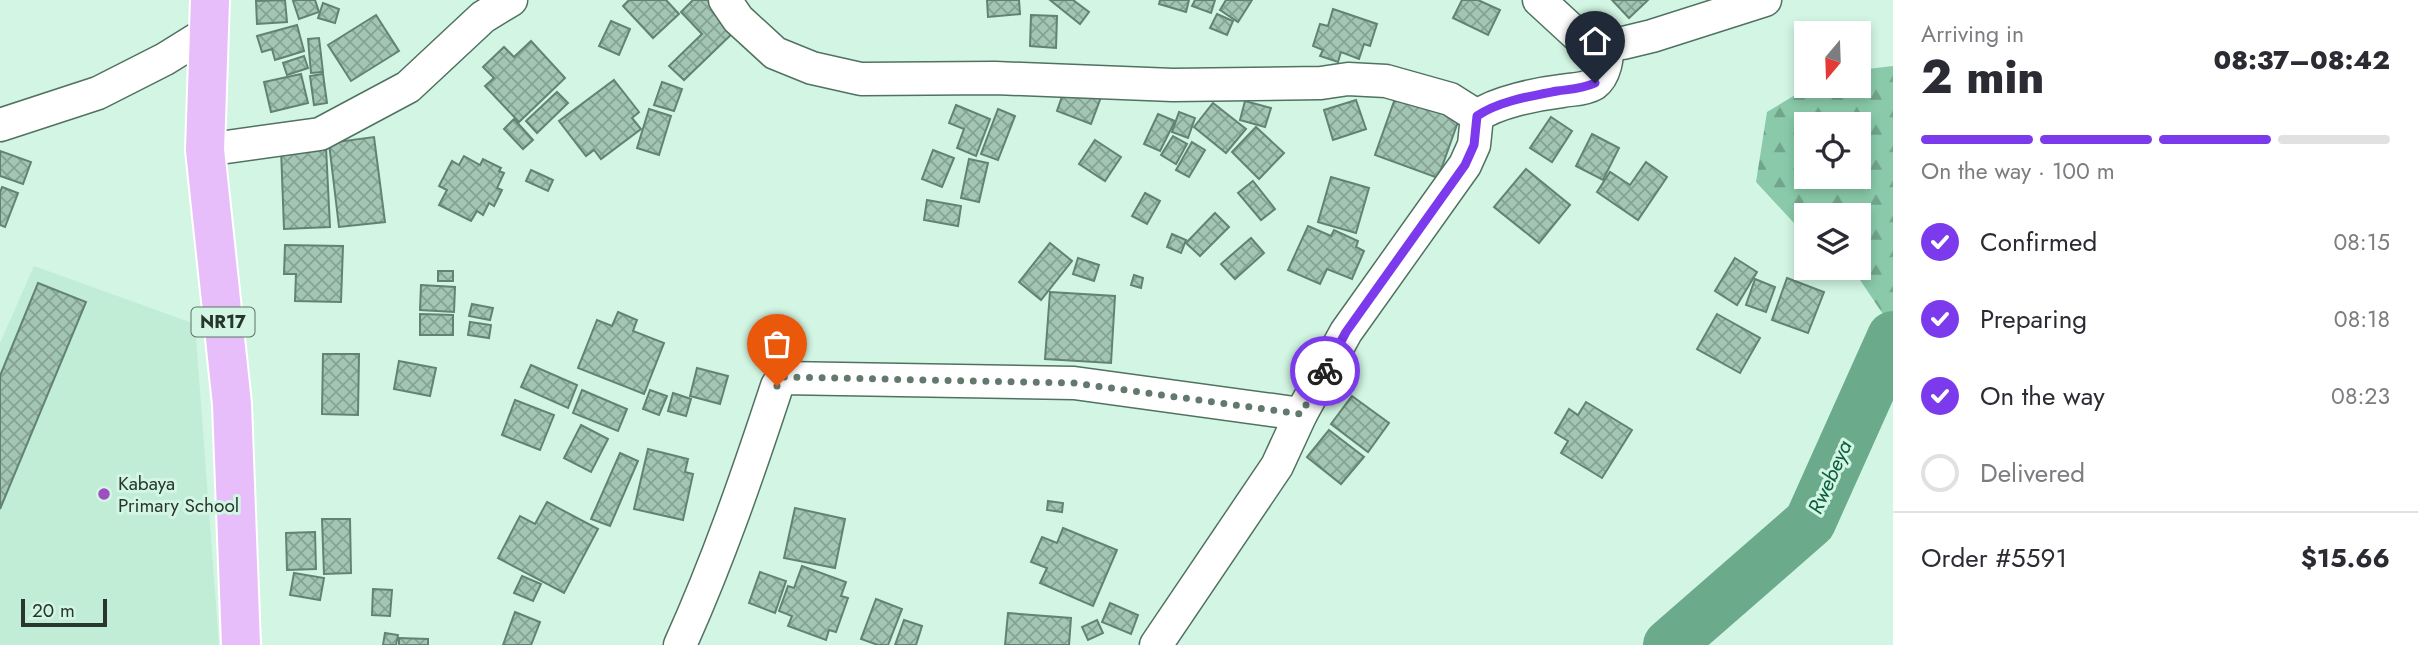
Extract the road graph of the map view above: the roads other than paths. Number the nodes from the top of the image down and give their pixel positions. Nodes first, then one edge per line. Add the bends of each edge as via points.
1 (511, 0) edge
2 (725, 0) edge
3 (1539, 0) edge
4 (1765, 0) edge
5 (210, 16) edge
6 (1608, 43) junction
7 (1477, 116) junction
8 (0, 125) edge
9 (205, 150) junction
10 (1301, 414) junction
11 (241, 645) edge
12 (680, 645) edge
13 (1156, 645) edge

1 - 9 street via 483,17 408,87 320,134
2 - 7 street via 738,19 775,53 812,68 861,79 983,77 1173,85 1386,81 1450,99
3 - 6 street via 1577,35
4 - 6 street via 1651,36
5 - 8 street via 165,58 97,93
5 - 9 main road, NR17
6 - 7 street via 1605,67 1595,83 1489,108
7 - 10 street via 1474,145 1465,165 1346,332
9 - 11 main road, NR17 via 232,404
10 - 12 street via 1074,383 782,377 710,578
10 - 13 street via 1277,466

